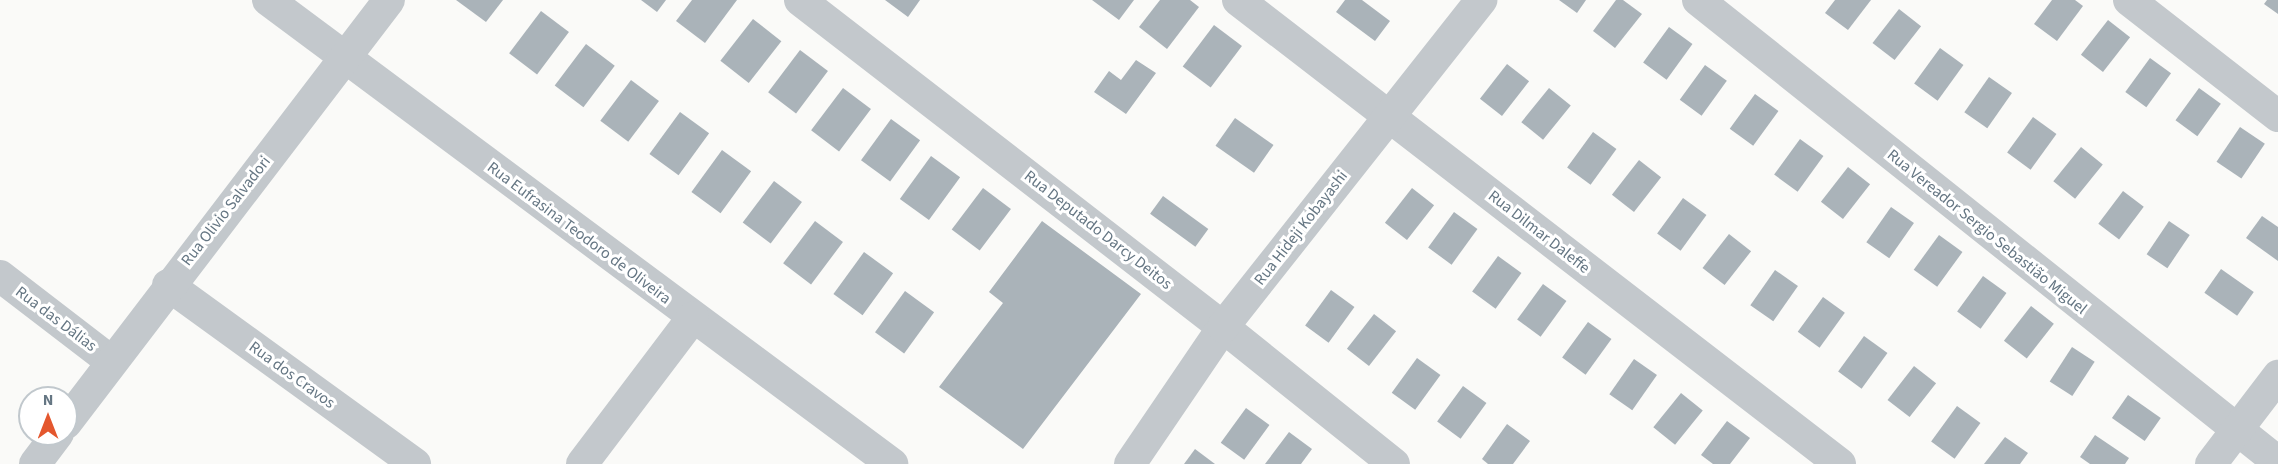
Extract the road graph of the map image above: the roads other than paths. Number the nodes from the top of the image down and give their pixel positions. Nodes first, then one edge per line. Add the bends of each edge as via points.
1 (268, 0) edge
2 (389, 0) edge
3 (800, 0) edge
4 (1238, 0) edge
5 (1482, 0) edge
6 (1698, 0) edge
7 (2129, 0) edge
8 (344, 58) junction
9 (1389, 116) junction
10 (2278, 116) edge
11 (0, 276) edge
12 (168, 285) junction
13 (693, 317) junction
14 (1223, 327) junction
15 (112, 362) junction
16 (2278, 376) edge
17 (78, 407) edge
18 (2237, 431) junction
19 (49, 446) edge
20 (2278, 462) edge
21 (35, 464) edge
22 (415, 464) edge
23 (582, 464) edge
24 (892, 464) edge
25 (1130, 464) edge
26 (1394, 464) edge
27 (1840, 464) edge
28 (2211, 464) edge

1 - 8 street, Rua Eufrasina Teodoro de Oliveira
2 - 8 street, Rua Olivio Salvadori
3 - 14 street, Rua Deputado Darcy Deitos
4 - 9 street, Rua Dilmar Daleffe
5 - 9 street, Rua Hideji Kobayashi
6 - 18 street, Rua Vereador Sergio Sebastião Miguel
7 - 10 street
8 - 12 street, Rua Olivio Salvadori
8 - 13 street, Rua Eufrasina Teodoro de Oliveira
9 - 14 street, Rua Hideji Kobayashi
9 - 27 street, Rua Dilmar Daleffe
11 - 15 street, Rua das Dálias
12 - 15 street, Rua Olivio Salvadori
12 - 22 street, Rua dos Cravos
13 - 23 street
13 - 24 street, Rua Eufrasina Teodoro de Oliveira
14 - 25 street, Rua Hideji Kobayashi
14 - 26 street, Rua Deputado Darcy Deitos
15 - 17 street, Rua Olivio Salvadori
16 - 18 street
18 - 20 street, Rua Vereador Sergio Sebastião Miguel
18 - 28 street
19 - 21 street

